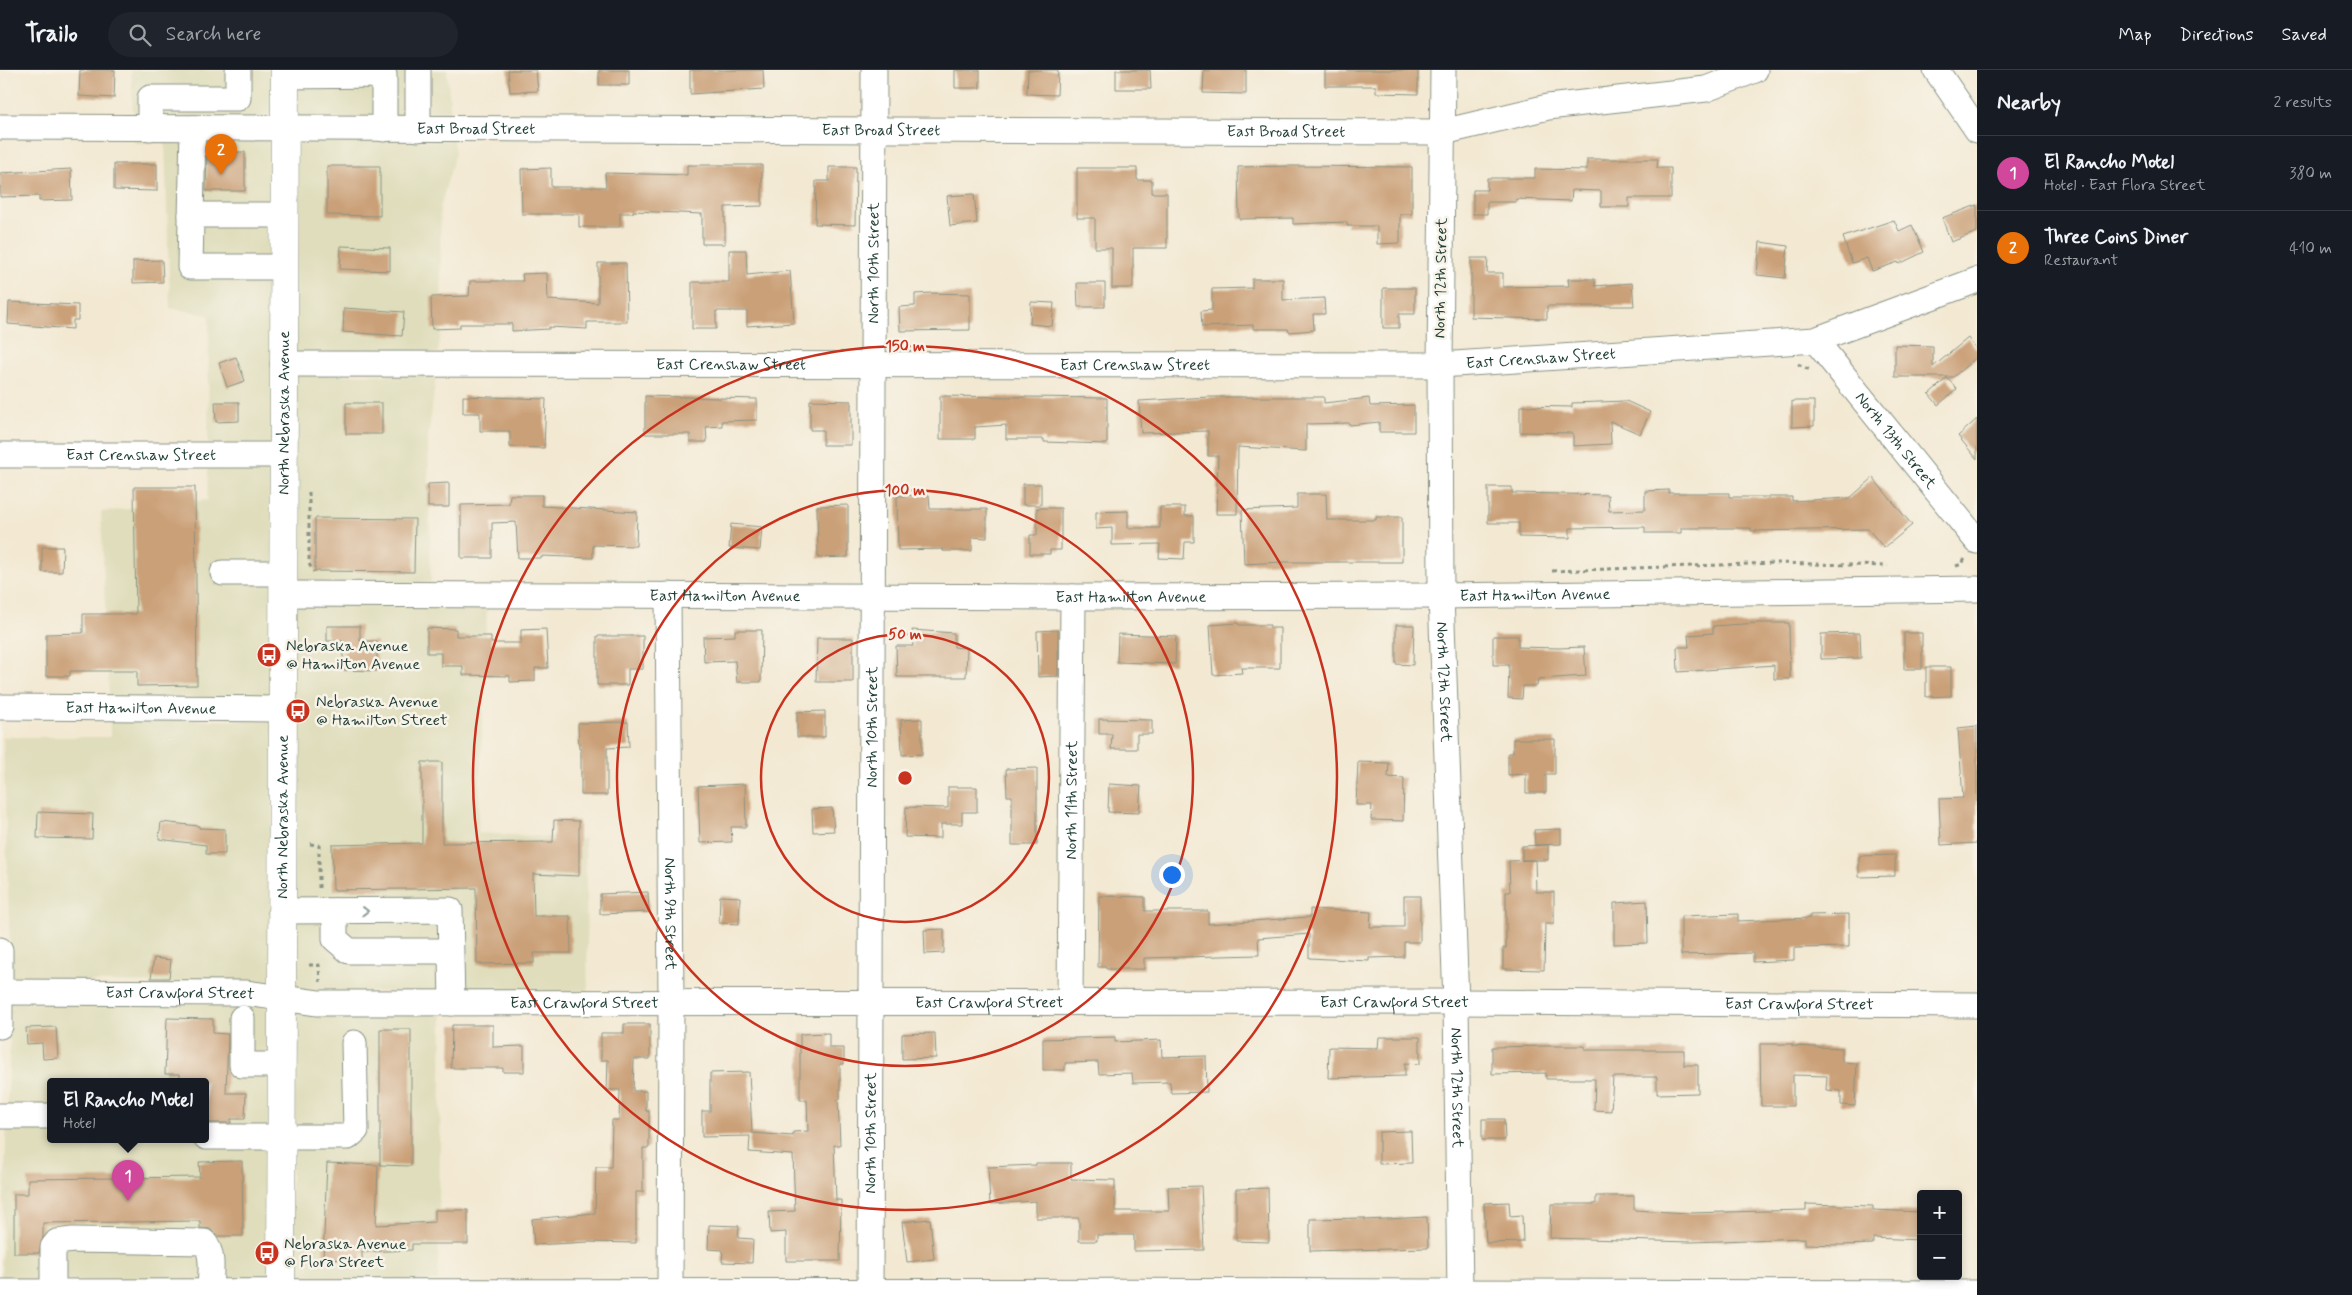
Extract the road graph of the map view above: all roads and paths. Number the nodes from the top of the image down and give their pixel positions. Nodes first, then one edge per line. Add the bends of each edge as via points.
1 (238, 70) edge
2 (874, 70) edge
3 (1443, 70) edge
4 (1755, 70) edge
5 (1936, 70) edge
6 (418, 72) edge
7 (284, 73) edge
8 (384, 75) junction
9 (0, 127) edge
10 (150, 128) junction
11 (193, 128) junction
12 (284, 129) junction
13 (384, 129) junction
14 (418, 129) junction
15 (873, 130) junction
16 (1977, 130) edge
17 (1443, 132) junction
18 (191, 215) junction
19 (284, 215) junction
20 (284, 267) junction
21 (1977, 280) edge
22 (1815, 340) junction
23 (1793, 362) dead end
24 (283, 364) junction
25 (873, 365) junction
26 (1440, 365) junction
27 (1816, 373) dead end
28 (0, 454) edge
29 (283, 456) junction
30 (1971, 545) edge
31 (1892, 566) dead end
32 (1950, 569) dead end
33 (1551, 571) dead end
34 (223, 574) dead end
35 (283, 584) junction
36 (1977, 589) edge
37 (668, 595) junction
38 (872, 595) junction
39 (1440, 596) junction
40 (1073, 597) junction
41 (0, 707) edge
42 (282, 709) junction
43 (310, 844) dead end
44 (319, 891) dead end
45 (281, 911) junction
46 (335, 911) junction
47 (0, 950) edge
48 (450, 951) junction
49 (2, 992) junction
50 (281, 998) junction
51 (1070, 1002) junction
52 (1456, 1002) junction
53 (452, 1003) junction
54 (672, 1003) junction
55 (870, 1003) junction
56 (1977, 1005) edge
57 (242, 1018) dead end
58 (0, 1026) edge
59 (354, 1043) dead end
60 (281, 1065) junction
61 (0, 1116) edge
62 (47, 1116) edge
63 (281, 1136) junction
64 (209, 1137) edge
65 (0, 1292) edge
66 (53, 1292) junction
67 (210, 1292) junction
68 (281, 1293) edge
69 (670, 1293) junction
70 (1460, 1293) edge
71 (1977, 1293) edge
72 (870, 1294) edge

1 - 10 street via 238,98 150,98
2 - 15 street, North 10th Street
3 - 17 street, North 12th Street
4 - 17 street, East Broad Street via 1706,89 1548,108
5 - 16 street
6 - 8 street
6 - 14 street
7 - 8 street
7 - 12 main road, North Nebraska Avenue
8 - 13 street
9 - 10 street, East Broad Street
10 - 11 street, East Broad Street
11 - 12 street, East Broad Street
11 - 18 street
12 - 13 street, East Broad Street
12 - 19 main road, North Nebraska Avenue
13 - 14 street, East Broad Street
14 - 15 street, East Broad Street
15 - 17 street, East Broad Street
15 - 25 street, North 10th Street
17 - 26 street, North 12th Street
18 - 19 street
18 - 20 street via 190,267
19 - 20 main road, North Nebraska Avenue
20 - 24 main road, North Nebraska Avenue
21 - 22 street, East Crenshaw Street
22 - 26 street, East Crenshaw Street
22 - 30 street, North 13th Street
23 - 27 path
24 - 25 street, East Crenshaw Street
24 - 29 main road, North Nebraska Avenue
25 - 26 street, East Crenshaw Street
25 - 38 street, North 10th Street
26 - 39 street, North 12th Street
28 - 29 street, East Crenshaw Street
29 - 35 main road, North Nebraska Avenue
30 - 32 path via 1962,564
31 - 33 path via 1776,563
34 - 35 street, East Hamilton Avenue
35 - 37 street, East Hamilton Avenue
35 - 42 main road, North Nebraska Avenue
36 - 39 street, East Hamilton Avenue
37 - 38 street, East Hamilton Avenue
37 - 54 street, North 9th Street
38 - 40 street, East Hamilton Avenue
38 - 55 street, North 10th Street
39 - 40 street, East Hamilton Avenue
39 - 52 street, North 12th Street
40 - 51 street, North 11th Street
41 - 42 street, East Hamilton Avenue
42 - 45 main road, North Nebraska Avenue
43 - 44 path via 319,845
45 - 46 street
45 - 50 main road, North Nebraska Avenue
46 - 48 street via 335,939 349,951
46 -> 48 street via 450,910
47 - 49 street
48 - 53 street
49 - 50 street, East Crawford Street via 245,993
49 - 58 street
50 - 53 street, East Crawford Street via 318,1003
50 - 60 main road, North Nebraska Avenue
51 - 52 street, East Crawford Street
51 - 55 street, East Crawford Street
52 - 56 street, East Crawford Street
52 - 70 street, North 12th Street
53 - 54 street, East Crawford Street
54 - 55 street, East Crawford Street
54 - 69 street, North 9th Street
55 - 72 street, North 10th Street
57 - 60 street via 242,1065
59 - 63 street via 356,1130 348,1137
60 - 63 main road, North Nebraska Avenue
61 - 62 street
63 - 64 street
63 - 68 main road, North Nebraska Avenue
65 - 66 street
66 - 67 street
66 - 67 street via 53,1247 57,1242 72,1240 204,1242 211,1256
67 - 68 street
68 - 69 street
69 - 72 street
70 - 71 street
70 - 72 street

